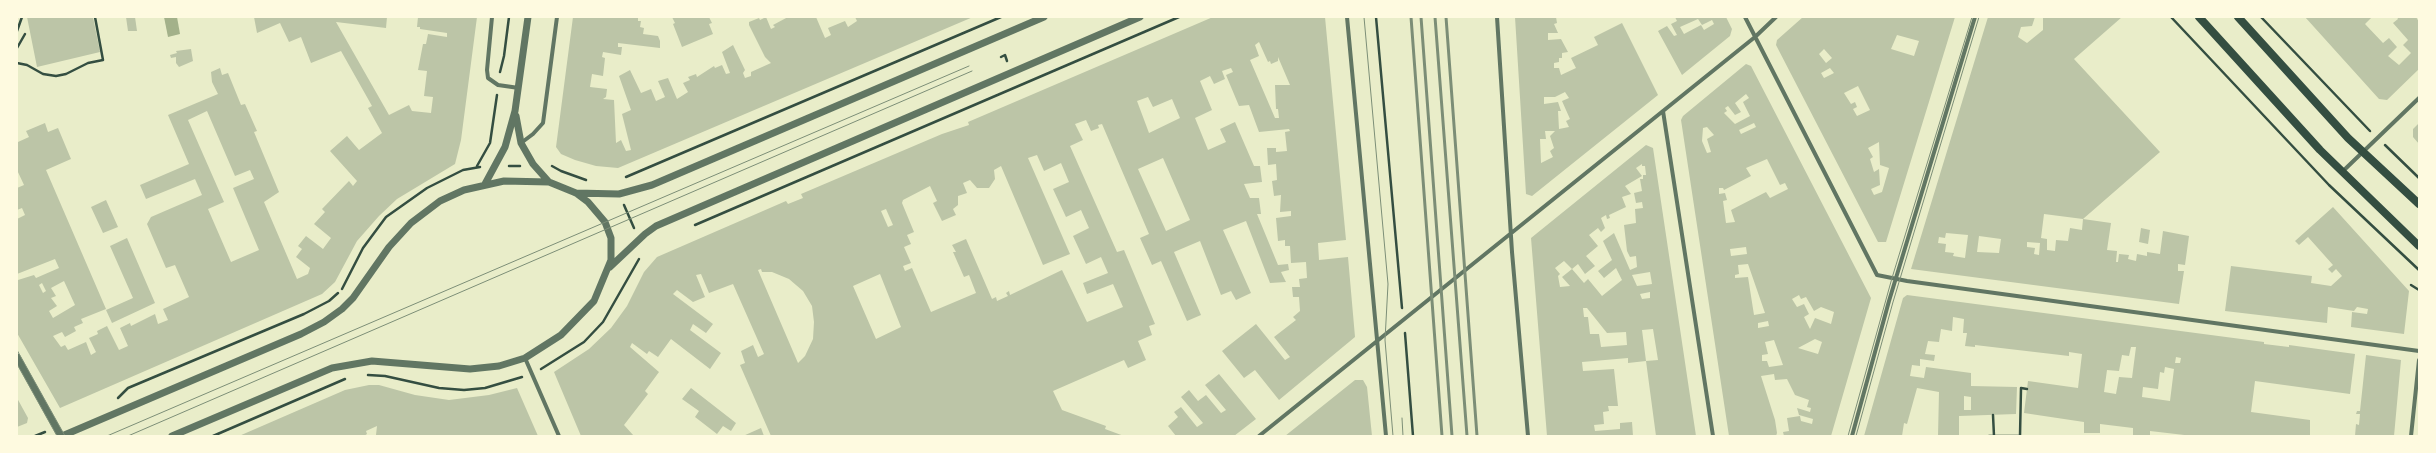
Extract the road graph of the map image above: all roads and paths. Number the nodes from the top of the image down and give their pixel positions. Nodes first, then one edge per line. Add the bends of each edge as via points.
1 (22, 17) edge
2 (95, 17) edge
3 (492, 17) edge
4 (509, 17) edge
5 (528, 17) edge
6 (557, 17) edge
7 (1001, 17) edge
8 (1044, 17) edge
9 (1140, 17) edge
10 (1180, 17) edge
11 (1347, 17) edge
12 (1376, 17) edge
13 (1498, 17) edge
14 (1745, 17) edge
15 (1776, 17) edge
16 (1975, 17) edge
17 (2171, 17) edge
18 (2198, 17) edge
19 (2261, 17) edge
20 (2241, 18) edge
21 (17, 31) edge
22 (25, 34) dead end
23 (1755, 37) junction
24 (17, 48) edge
25 (17, 63) edge
26 (498, 85) junction
27 (519, 88) junction
28 (2419, 98) edge
29 (515, 111) junction
30 (1663, 111) junction
31 (2377, 138) junction
32 (521, 143) junction
33 (2363, 152) junction
34 (533, 164) junction
35 (496, 166) junction
36 (2342, 172) junction
37 (2419, 178) edge
38 (621, 179) dead end
39 (588, 180) dead end
40 (549, 182) junction
41 (485, 184) junction
42 (576, 193) junction
43 (619, 194) junction
44 (2419, 204) edge
45 (692, 226) dead end
46 (1510, 234) junction
47 (639, 240) junction
48 (2419, 246) edge
49 (608, 269) junction
50 (2419, 270) edge
51 (1896, 279) junction
52 (2411, 285) dead end
53 (341, 290) dead end
54 (2419, 290) edge
55 (1403, 320) junction
56 (1379, 340) junction
57 (2419, 351) edge
58 (17, 357) edge
59 (525, 358) junction
60 (2419, 360) edge
61 (2027, 389) dead end
62 (115, 401) dead end
63 (1994, 414) dead end
64 (61, 436) edge
65 (172, 436) edge
66 (559, 436) edge
67 (1259, 436) edge
68 (1386, 436) edge
69 (1413, 436) edge
70 (1528, 436) edge
71 (1713, 436) edge
72 (1852, 436) edge
73 (1989, 436) edge
74 (1994, 436) edge
75 (2411, 436) edge

1 - 21 path
2 - 25 path via 103,60 56,76 43,74 27,65
3 - 26 street via 487,70 488,78
4 - 26 path
5 - 27 street
6 - 32 street via 543,122 534,134
7 - 38 path
8 - 43 street via 652,185
9 - 47 street via 656,226
10 - 45 path
11 - 56 street
12 - 55 path
13 - 46 street
14 - 23 street
15 - 23 street
16 - 51 street
17 - 50 path via 2329,185
18 - 36 main road
19 - 31 path
20 - 33 main road
22 - 24 path
23 - 30 street
23 - 51 street via 1877,275
26 - 27 street
26 - 35 path via 490,143 477,167
27 - 29 street
28 - 31 street
29 - 32 street
29 - 35 street
30 - 46 street
30 - 71 street
31 - 33 street
31 - 37 path
32 - 34 street
33 - 36 street
33 - 44 main road
34 - 35 path
34 - 39 path via 545,160 560,171
34 - 40 street
35 - 41 street
36 - 48 main road
40 - 41 street via 528,180
40 - 42 street
41 - 64 street via 440,201 411,223 393,243 353,298 324,322
42 - 43 street
42 - 49 street via 588,202 605,222 612,249
43 - 47 path
46 - 55 street
46 - 70 street
47 - 49 street
49 - 59 street via 594,301 580,317 561,335
51 - 57 street
51 - 72 street
52 - 54 path
53 - 62 path via 329,301 304,314 128,388
55 - 56 street
55 - 69 path
56 - 67 street
56 - 68 street
58 - 64 street
59 - 65 street via 499,366 470,369 372,362 332,368
59 - 66 street
60 - 75 street
61 - 74 path via 2021,388 2020,436
63 - 74 path
73 - 74 path

